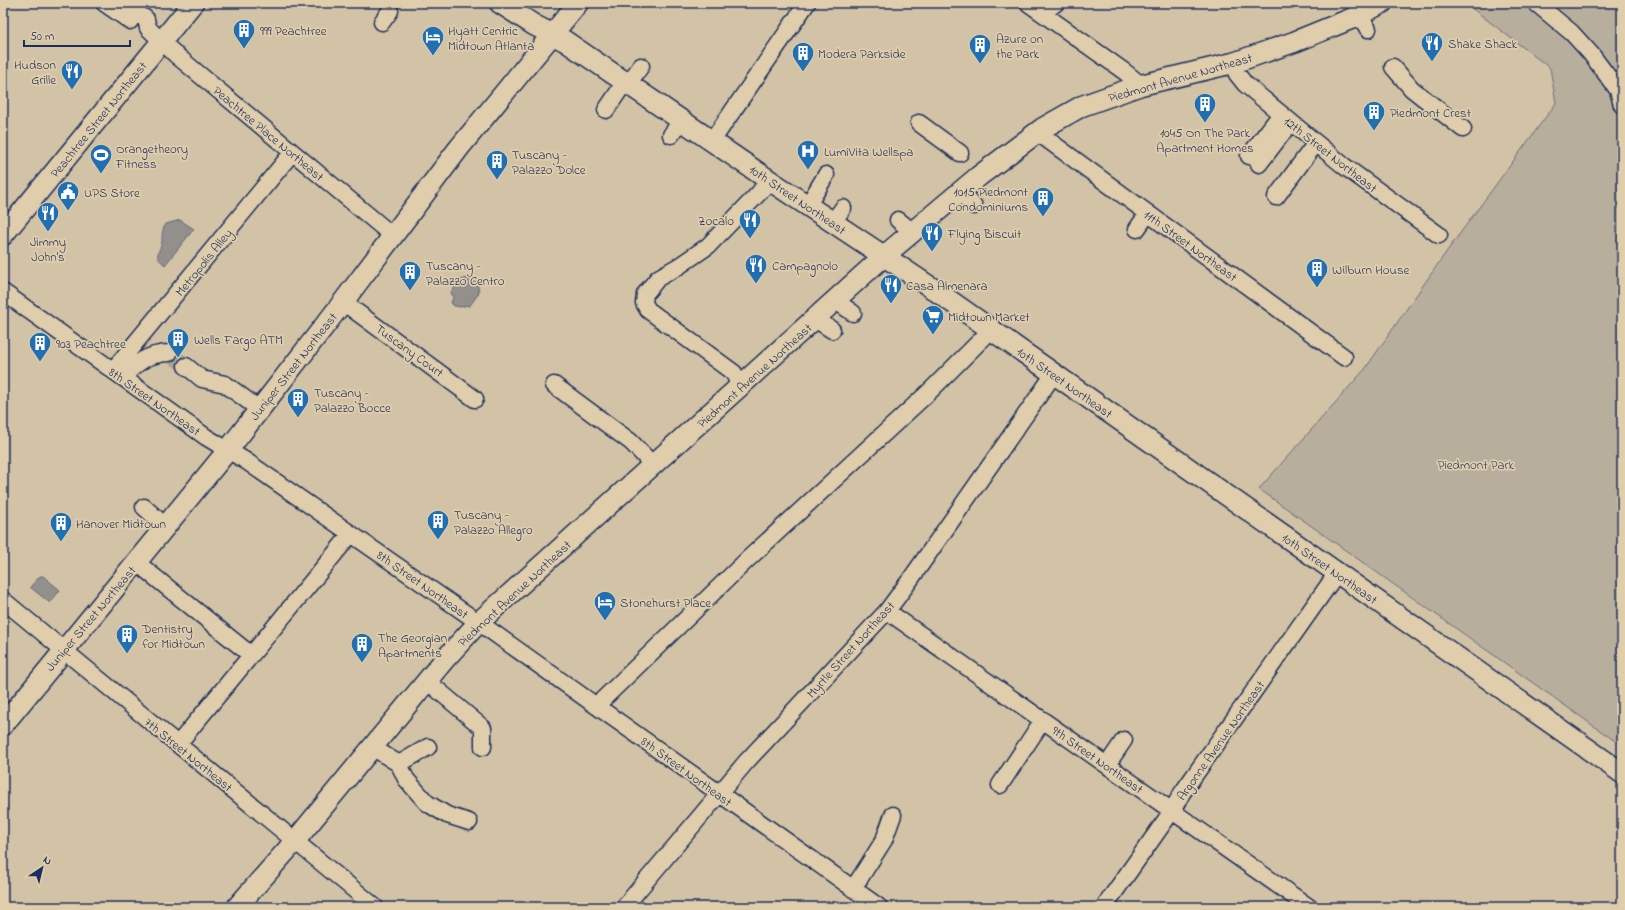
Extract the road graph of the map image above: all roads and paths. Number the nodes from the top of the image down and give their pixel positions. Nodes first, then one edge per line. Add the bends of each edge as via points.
1 (104, 3) edge
2 (122, 3) edge
3 (193, 3) edge
4 (500, 3) edge
5 (578, 3) edge
6 (807, 3) edge
7 (1028, 3) edge
8 (1056, 3) edge
9 (1382, 3) edge
10 (1536, 3) edge
11 (1043, 14) junction
12 (552, 34) junction
13 (155, 35) junction
14 (1233, 63) junction
15 (642, 66) dead end
16 (1392, 67) dead end
17 (627, 83) junction
18 (1141, 85) junction
19 (1620, 90) edge
20 (1622, 105) edge
21 (606, 110) dead end
22 (1286, 118) junction
23 (919, 123) dead end
24 (1463, 128) dead end
25 (1037, 132) junction
26 (712, 141) junction
27 (1316, 143) junction
28 (292, 153) junction
29 (960, 153) dead end
30 (1254, 160) dead end
31 (826, 175) dead end
32 (769, 180) junction
33 (960, 192) junction
34 (1276, 196) dead end
35 (808, 206) junction
36 (974, 206) dead end
37 (1148, 213) junction
38 (1137, 229) dead end
39 (3, 235) edge
40 (393, 236) junction
41 (1439, 236) dead end
42 (884, 256) junction
43 (3, 292) edge
44 (836, 301) junction
45 (343, 302) junction
46 (853, 313) dead end
47 (815, 319) junction
48 (832, 330) dead end
49 (991, 330) junction
50 (169, 353) dead end
51 (1344, 357) dead end
52 (186, 366) tunnel mouth
53 (118, 374) junction
54 (1054, 374) junction
55 (554, 385) dead end
56 (740, 388) junction
57 (475, 399) dead end
58 (260, 409) junction
59 (228, 450) junction
60 (653, 465) junction
61 (144, 507) dead end
62 (165, 526) junction
63 (351, 534) junction
64 (136, 562) junction
65 (1336, 573) junction
66 (3, 600) edge
67 (887, 611) junction
68 (479, 622) junction
69 (63, 650) junction
70 (251, 655) junction
71 (427, 681) junction
72 (596, 706) junction
73 (1043, 720) junction
74 (3, 725) edge
75 (1124, 740) dead end
76 (178, 744) junction
77 (372, 747) junction
78 (428, 747) dead end
79 (483, 747) dead end
80 (399, 764) junction
81 (1107, 765) junction
82 (1622, 773) edge
83 (1000, 785) dead end
84 (719, 793) junction
85 (1172, 811) junction
86 (893, 815) dead end
87 (469, 822) dead end
88 (294, 841) junction
89 (853, 889) junction
90 (237, 907) edge
91 (375, 907) edge
92 (624, 907) edge
93 (879, 907) edge
94 (1104, 907) edge
95 (1309, 907) edge

1 - 13 street, Peachtree Place Northeast via 140,28
2 - 13 street, Peachtree Place Northeast via 146,19
3 - 13 main road, Peachtree Street Northeast
4 - 12 main road, 10th Street Northeast
5 - 12 main road, Juniper Street Northeast
6 - 26 street
7 - 11 street
8 - 11 street
9 - 14 main road, Piedmont Avenue Northeast via 1364,22
10 - 19 street via 1572,33
11 - 18 street
12 - 17 main road, 10th Street Northeast
12 - 40 main road, Juniper Street Northeast
13 - 28 street, Peachtree Place Northeast
13 - 39 main road, Peachtree Street Northeast
14 - 18 main road, Piedmont Avenue Northeast
14 - 22 street, 12th Street Northeast via 1245,84
15 - 17 street
16 - 24 street via 1412,89
17 - 21 street
17 - 26 main road, 10th Street Northeast via 676,128
18 - 25 main road, Piedmont Avenue Northeast via 1082,106
19 - 20 street
22 - 27 street, 12th Street Northeast
22 - 30 street
23 - 29 street
25 - 33 main road, Piedmont Avenue Northeast
25 - 37 street, 11th Street Northeast
26 - 32 main road, 10th Street Northeast
27 - 34 street
27 - 41 street, 12th Street Northeast
28 - 40 street, Peachtree Place Northeast
28 - 53 street, Metropolis Alley
31 - 35 street
32 - 35 main road, 10th Street Northeast
32 - 56 street via 708,246 658,278 645,294 644,303 648,310 734,373
33 - 36 street
33 - 42 main road, Piedmont Avenue Northeast via 906,226
35 - 42 main road, 10th Street Northeast via 838,215
37 - 38 street
37 - 51 street, 11th Street Northeast
40 - 45 main road, Juniper Street Northeast
42 - 44 main road, Piedmont Avenue Northeast
42 - 49 main road, 10th Street Northeast
43 - 53 street, 8th Street Northeast
44 - 46 street
44 - 47 main road, Piedmont Avenue Northeast
45 - 57 street, Tuscany Court
45 - 58 main road, Juniper Street Northeast
47 - 48 street
47 - 56 main road, Piedmont Avenue Northeast
49 - 54 main road, 10th Street Northeast
49 - 72 street via 929,392 747,560
50 - 53 street via 148,356 132,368
52 - 58 street via 202,379 225,384
53 - 59 street, 8th Street Northeast
54 - 65 main road, 10th Street Northeast
54 - 67 street, Myrtle Street Northeast
55 - 60 street via 631,442
56 - 60 main road, Piedmont Avenue Northeast
58 - 59 main road, Juniper Street Northeast
59 - 62 main road, Juniper Street Northeast
59 - 63 street, 8th Street Northeast
60 - 68 main road, Piedmont Avenue Northeast
61 - 62 street
62 - 64 main road, Juniper Street Northeast
63 - 68 street, 8th Street Northeast
63 - 70 street
64 - 69 main road, Juniper Street Northeast
64 - 70 street
65 - 82 main road, 10th Street Northeast
65 - 85 street, Argonne Avenue Northeast
66 - 69 street, 7th Street Northeast
67 - 73 street, 9th Street Northeast
67 - 84 street, Myrtle Street Northeast
68 - 71 main road, Piedmont Avenue Northeast
68 - 72 street, 8th Street Northeast
69 - 74 main road, Juniper Street Northeast
69 - 76 street, 7th Street Northeast
70 - 76 street
71 - 77 main road, Piedmont Avenue Northeast
71 - 79 street via 483,728
72 - 84 street, 8th Street Northeast
73 - 81 street, 9th Street Northeast
73 - 83 street
75 - 81 street
76 - 88 street, 7th Street Northeast
77 - 80 street
77 - 88 main road, Piedmont Avenue Northeast
78 - 80 street
80 - 87 street via 406,779 427,803 448,816
81 - 85 street, 9th Street Northeast
84 - 89 street, 8th Street Northeast
84 - 92 street, Myrtle Street Northeast
85 - 94 street, Argonne Avenue Northeast
85 - 95 street, 9th Street Northeast
86 - 89 street via 884,840
88 - 90 main road, Piedmont Avenue Northeast
88 - 91 street, 7th Street Northeast
89 - 93 street, 8th Street Northeast

